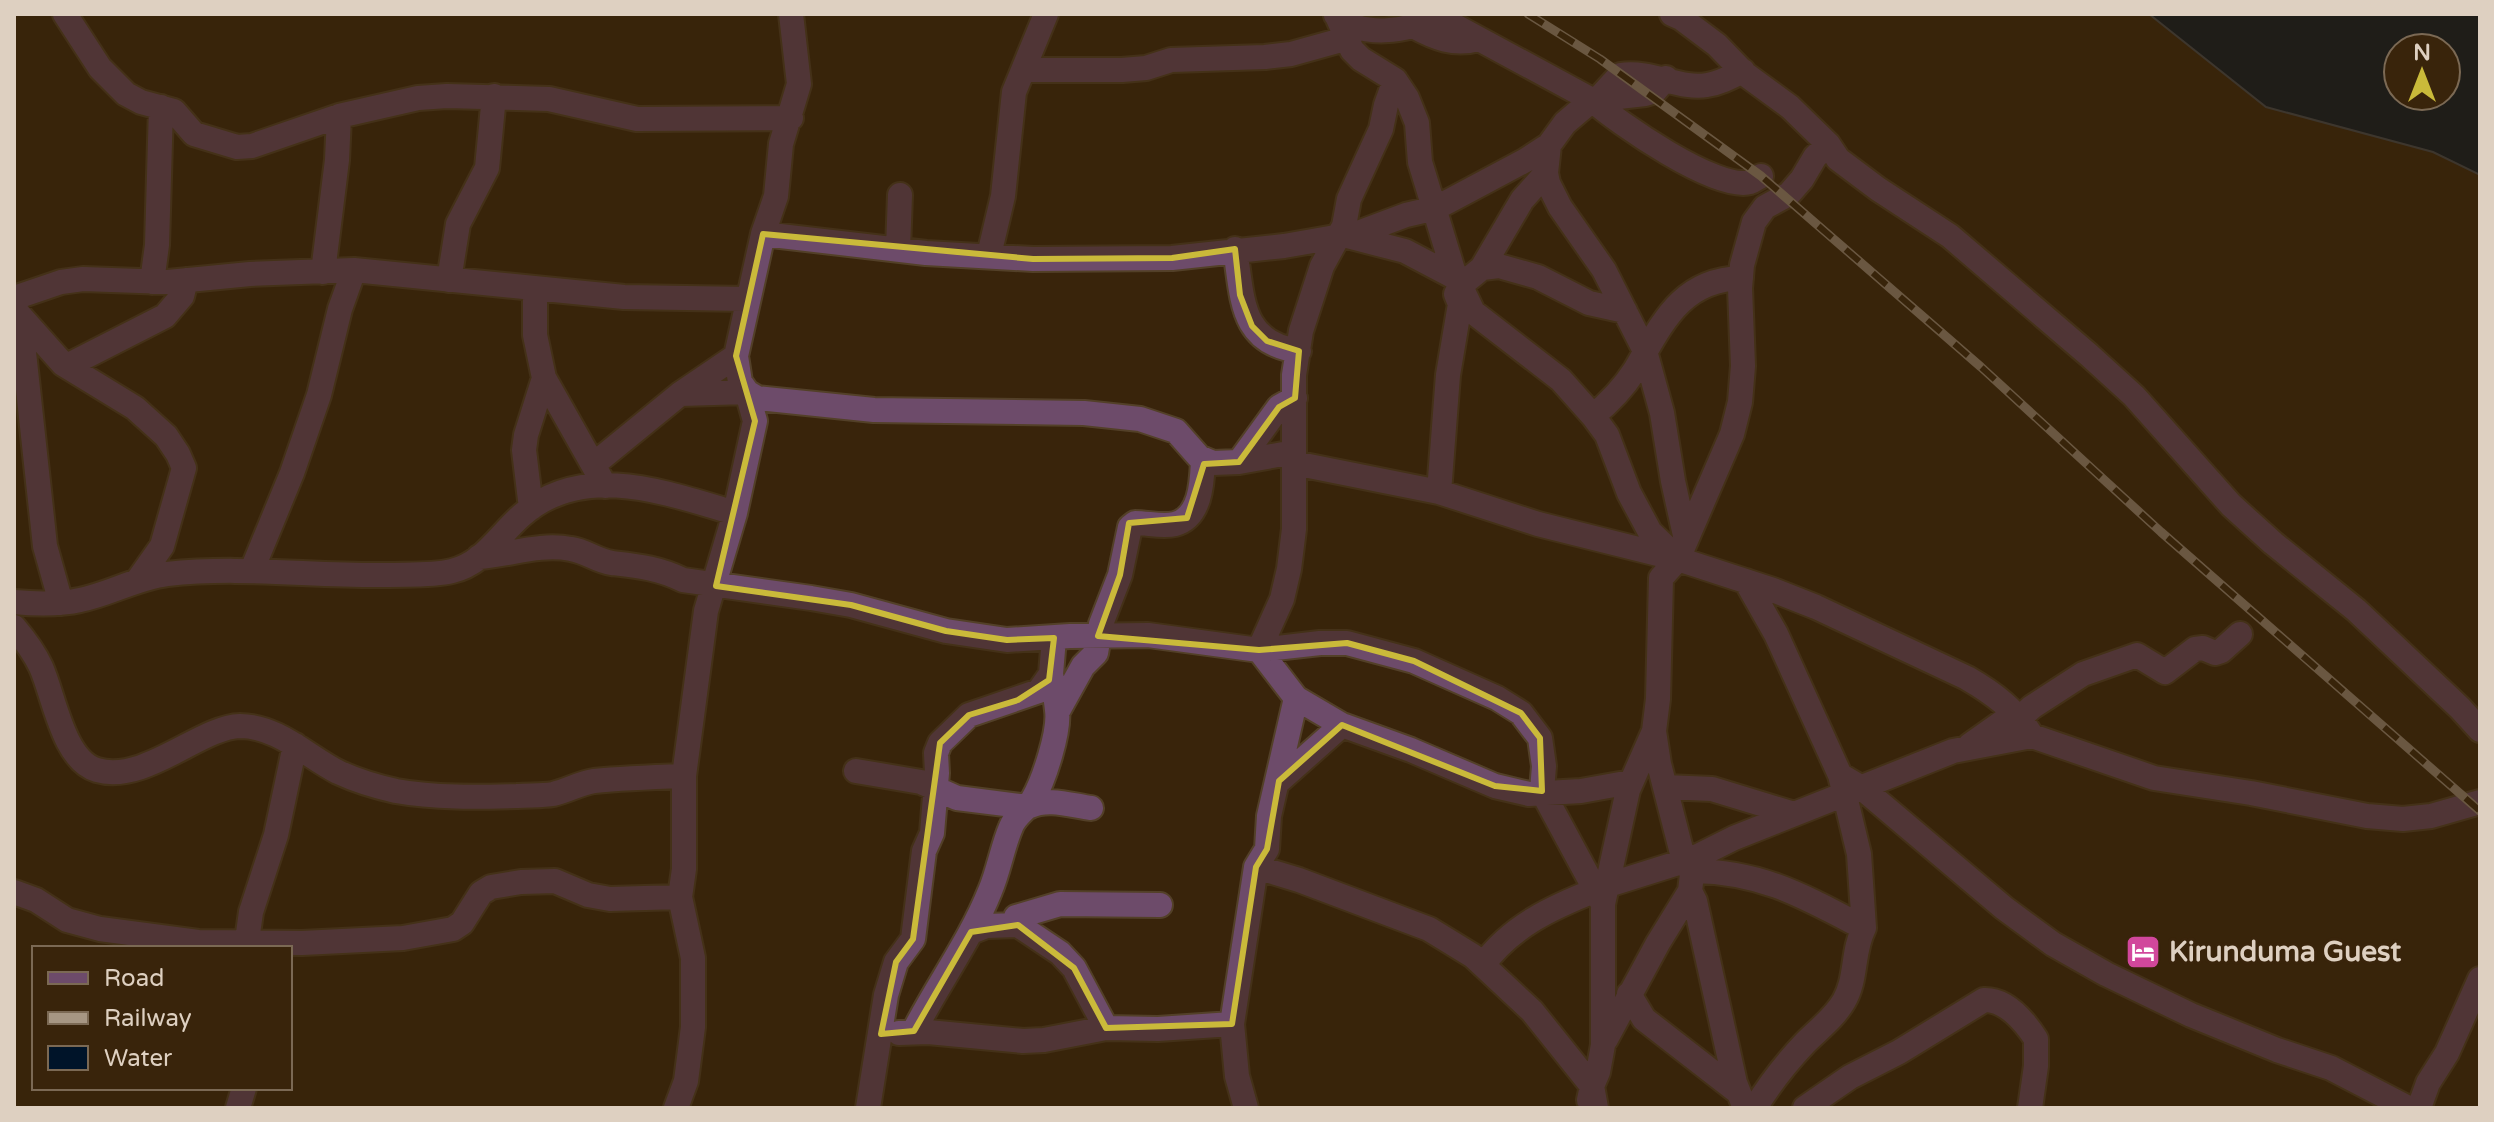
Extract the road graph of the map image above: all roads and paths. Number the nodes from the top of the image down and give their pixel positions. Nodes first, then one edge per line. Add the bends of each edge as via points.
1 (65, 14) edge
2 (791, 14) edge
3 (1046, 14) edge
4 (1336, 14) edge
5 (1672, 14) edge
6 (1427, 19) edge
7 (84, 26) edge
8 (1345, 39) junction
9 (1024, 70) junction
10 (1743, 71) junction
11 (1395, 80) junction
12 (494, 96) junction
13 (1595, 100) junction
14 (161, 107) junction
15 (339, 116) junction
16 (791, 118) junction
17 (1828, 144) junction
18 (1549, 145) junction
19 (1546, 173) junction
20 (1761, 176) dead end
21 (900, 195) dead end
22 (1436, 208) junction
23 (763, 234) junction
24 (1341, 235) junction
25 (898, 249) junction
26 (1235, 249) junction
27 (989, 255) junction
28 (1482, 268) junction
29 (354, 270) junction
30 (323, 272) junction
31 (1741, 278) junction
32 (186, 280) junction
33 (449, 280) junction
34 (152, 282) junction
35 (1460, 283) junction
36 (535, 290) junction
37 (14, 298) edge
38 (748, 299) junction
39 (14, 309) edge
40 (1625, 311) junction
41 (14, 316) edge
42 (1299, 351) junction
43 (1645, 351) junction
44 (736, 356) junction
45 (66, 366) junction
46 (544, 378) junction
47 (28, 380) junction
48 (747, 392) junction
49 (680, 394) junction
50 (1295, 398) junction
51 (1593, 416) junction
52 (531, 417) junction
53 (572, 431) junction
54 (1294, 458) junction
55 (1203, 461) junction
56 (1239, 462) junction
57 (599, 476) junction
58 (1439, 492) junction
59 (531, 508) junction
60 (735, 513) junction
61 (1682, 550) junction
62 (479, 557) junction
63 (252, 570) junction
64 (138, 580) junction
65 (1746, 581) junction
66 (716, 586) junction
67 (14, 602) edge
68 (61, 603) junction
69 (14, 627) edge
70 (2240, 634) dead end
71 (1101, 636) junction
72 (1054, 638) junction
73 (1259, 650) junction
74 (1051, 674) junction
75 (1296, 698) junction
76 (1058, 711) junction
77 (1342, 725) junction
78 (2026, 726) junction
79 (2480, 730) edge
80 (1654, 731) junction
81 (295, 745) junction
82 (856, 771) dead end
83 (684, 776) junction
84 (1279, 781) junction
85 (1631, 784) junction
86 (1665, 786) junction
87 (1848, 786) junction
88 (936, 790) junction
89 (1542, 791) junction
90 (2480, 802) edge
91 (1028, 807) junction
92 (1091, 808) dead end
93 (1794, 814) junction
94 (1256, 867) junction
95 (998, 868) junction
96 (1690, 870) junction
97 (14, 892) edge
98 (1602, 893) junction
99 (680, 897) junction
100 (1160, 905) dead end
101 (1017, 921) junction
102 (1864, 928) junction
103 (971, 932) junction
104 (246, 946) edge
105 (1483, 965) junction
106 (2480, 979) edge
107 (1629, 994) junction
108 (1232, 1024) junction
109 (1106, 1028) junction
110 (914, 1031) junction
111 (881, 1034) junction
112 (1603, 1045) junction
113 (1592, 1101) edge
114 (1746, 1103) edge
115 (676, 1108) edge
116 (868, 1108) edge
117 (1246, 1108) edge
118 (1805, 1108) edge
119 (2030, 1108) edge
120 (2408, 1108) edge
121 (2419, 1108) edge

1 - 7 street
2 - 16 street via 799,84
3 - 9 street
4 - 6 street via 1363,29
4 - 8 street
5 - 10 street
6 - 13 street via 1480,39
7 - 14 street via 110,80 141,102
8 - 9 street via 1265,57 1171,60 1122,70
8 - 11 street via 1361,59
9 - 27 street via 1014,92 1003,196
10 - 13 street via 1706,85 1620,75
10 - 17 street
11 - 22 street via 1413,112 1420,162
11 - 24 street via 1381,129 1349,199
12 - 15 street via 418,98
12 - 16 street via 549,99 637,119
12 - 33 street via 487,168 458,224
13 - 18 street via 1565,123
13 - 20 street via 1637,135 1694,166 1737,182
14 - 15 street via 179,115 194,134 237,147
14 - 34 street
15 - 30 street
16 - 23 street
17 - 31 street via 1789,194 1756,217
17 - 79 street via 1849,168 1950,236 2089,355 2134,396 2231,505 2356,610
18 - 19 street
18 - 22 street
19 - 28 street via 1522,200
19 - 40 street via 1560,207
21 - 25 street
22 - 24 street
22 - 35 street
23 - 25 street
23 - 38 street
24 - 26 street
24 - 35 street via 1405,251
24 - 42 street via 1322,266
25 - 27 street
26 - 27 street via 1098,260
26 - 42 street via 1240,295 1252,326 1267,341
28 - 35 street
28 - 40 street via 1517,270 1589,303
29 - 30 street
29 - 33 street
29 - 63 street via 319,395
30 - 32 street
31 - 43 street via 1700,287 1677,304
31 - 61 street via 1740,402 1732,434
32 - 34 street
32 - 45 street via 182,296 165,316
33 - 36 street
34 - 37 street via 83,279
35 - 51 street via 1473,312 1561,380
35 - 58 street
36 - 38 street
36 - 46 street via 535,335
38 - 44 street
39 - 45 street
40 - 43 street
41 - 47 street
42 - 50 street
43 - 51 street via 1609,403
43 - 61 street via 1662,413
44 - 48 street
44 - 49 street
45 - 47 street
45 - 64 street via 153,423 184,468 162,546
46 - 52 street
46 - 53 street
47 - 68 street via 45,546
48 - 49 street
48 - 55 street via 757,398 851,408 1140,419 1176,431
48 - 60 street via 755,421
49 - 57 street
50 - 54 street
50 - 56 street via 1279,407
51 - 61 street via 1607,435 1644,523
52 - 53 street
52 - 59 street via 524,450
53 - 57 street
54 - 56 street
54 - 58 street
54 - 73 street via 1289,569
55 - 56 street
55 - 71 street via 1201,489 1187,518 1175,524 1130,527
57 - 59 street
57 - 60 street
58 - 61 street via 1538,524
59 - 62 street
60 - 66 street
61 - 65 street
61 - 80 street via 1661,578
62 - 63 street via 456,570 414,574
62 - 66 street via 570,548 607,562 647,566
63 - 64 street
64 - 68 street
65 - 78 street via 1945,666 1987,689
65 - 87 street
66 - 72 street via 851,605 946,631 1007,640
66 - 83 street via 706,611
67 - 68 street
69 - 81 street via 40,665 62,731 78,756 97,770 147,764 237,726 254,727
70 - 78 street via 2215,653 2195,649 2165,672 2137,655 2093,669 2032,707
71 - 72 street
71 - 73 street via 1148,635
71 - 76 street via 1096,653
72 - 74 street
73 - 75 street
73 - 89 street via 1347,643 1414,661 1497,698 1521,713 1540,738
74 - 76 street
74 - 88 street via 1039,691 969,715 940,743
75 - 77 street
75 - 84 street
76 - 91 street via 1048,757
77 - 84 street
77 - 89 street via 1495,786 1529,794
78 - 87 street
78 - 90 street via 2154,778 2367,816 2444,815
80 - 85 street
80 - 86 street
81 - 83 street via 341,773 395,791 475,797 553,794 589,782
81 - 104 street
82 - 88 street via 921,782
83 - 99 street
84 - 94 street via 1267,849
85 - 86 street
85 - 89 street
85 - 98 street
86 - 93 street via 1712,789
86 - 96 street
87 - 93 street
87 - 102 street
87 - 120 street via 2053,944 2191,1015 2331,1068
88 - 91 street via 957,798
88 - 111 street via 913,939 896,962
89 - 98 street via 1585,874
91 - 92 street via 1051,802
91 - 95 street via 1016,816
93 - 96 street via 1734,838
94 - 105 street via 1429,929
94 - 108 street
95 - 101 street
95 - 103 street
96 - 98 street
96 - 102 street via 1759,878
96 - 107 street
96 - 114 street
97 - 104 street via 67,920 100,929
98 - 105 street via 1558,905 1505,939
98 - 112 street
99 - 104 street via 610,899 555,881 521,882 491,887 453,929 403,938
99 - 115 street via 693,958 693,1027 686,1081
100 - 101 street via 1060,904
101 - 103 street
101 - 109 street via 1074,968
102 - 114 street via 1844,1001 1776,1078
103 - 110 street
105 - 113 street via 1532,1011
106 - 121 street
107 - 112 street
107 - 114 street via 1644,1019 1701,1060
108 - 109 street
108 - 117 street
109 - 110 street via 1023,1041
110 - 111 street
111 - 116 street
112 - 113 street
118 - 119 street via 1984,1000 1993,1000 2036,1039

